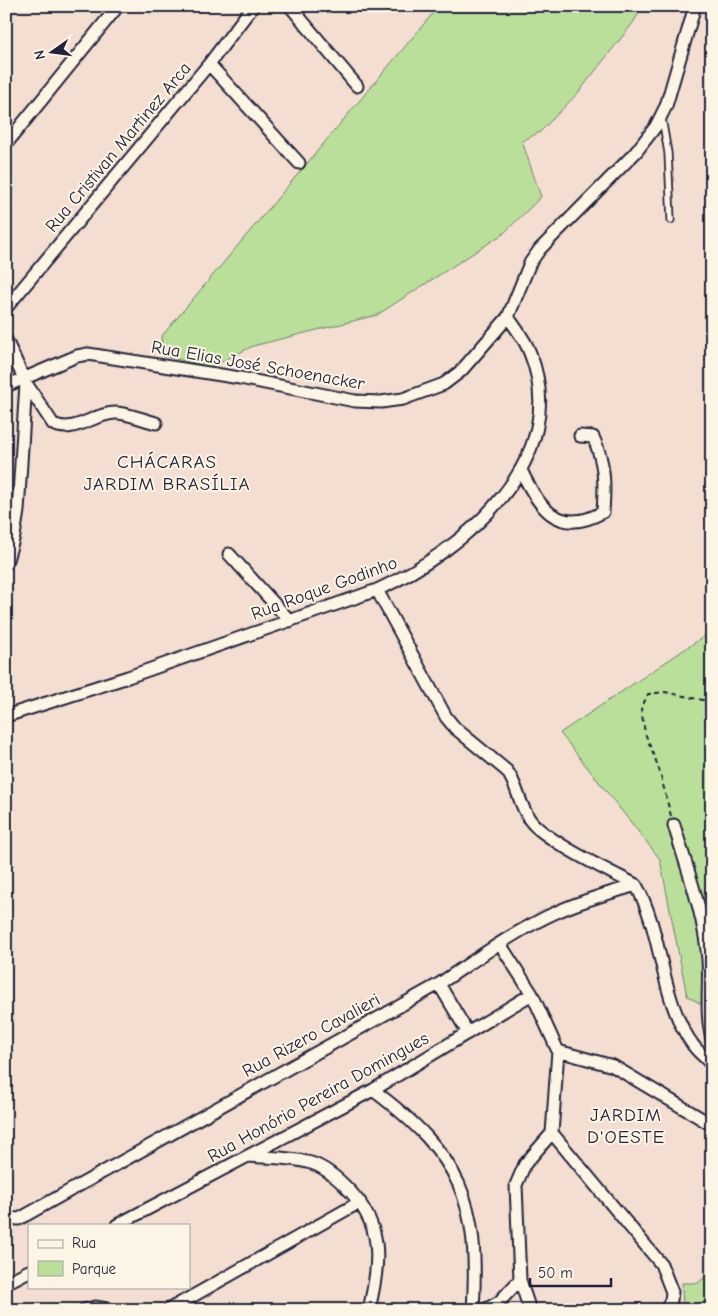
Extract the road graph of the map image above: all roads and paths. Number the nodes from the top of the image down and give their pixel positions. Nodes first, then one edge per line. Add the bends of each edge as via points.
1 (118, 6) edge
2 (253, 6) edge
3 (290, 6) edge
4 (695, 6) edge
5 (209, 64) junction
6 (357, 86) dead end
7 (661, 116) junction
8 (6, 144) edge
9 (299, 163) dead end
10 (671, 220) dead end
11 (6, 308) edge
12 (508, 317) junction
13 (6, 340) edge
14 (25, 380) junction
15 (6, 386) edge
16 (156, 423) dead end
17 (580, 436) dead end
18 (521, 470) junction
19 (229, 554) dead end
20 (6, 563) edge
21 (377, 590) junction
22 (290, 621) junction
23 (712, 702) edge
24 (6, 716) edge
25 (674, 826) joint
26 (636, 885) junction
27 (500, 944) junction
28 (440, 984) junction
29 (532, 994) junction
30 (468, 1033) junction
31 (712, 1039) edge
32 (558, 1051) junction
33 (712, 1064) edge
34 (373, 1090) junction
35 (712, 1125) edge
36 (552, 1133) junction
37 (248, 1156) junction
38 (360, 1202) junction
39 (6, 1218) edge
40 (119, 1224) edge
41 (28, 1272) edge
42 (520, 1280) junction
43 (6, 1283) edge
44 (84, 1310) edge
45 (113, 1310) edge
46 (168, 1310) edge
47 (368, 1310) edge
48 (473, 1310) edge
49 (484, 1310) edge
50 (530, 1310) edge
51 (666, 1310) edge

1 - 8 street
2 - 5 street, Rua Cristivan Martinez Arca
3 - 6 street
4 - 7 street, Rua Elias José Schoenacker
5 - 9 street
5 - 11 street, Rua Cristivan Martinez Arca
7 - 10 lane via 668,153
7 - 12 street, Rua Elias José Schoenacker via 636,152 540,249 527,270
12 - 14 street, Rua Elias José Schoenacker via 461,371 444,384 404,399 381,402 355,401 101,355 77,356
12 - 18 street, Rua Roque Godinho via 530,352 538,382 537,419
13 - 14 street
14 - 15 street, Rua Elias José Schoenacker
14 - 16 street via 54,424 61,428 118,413
14 - 20 street via 18,511
17 - 18 street via 593,437 602,457 602,512 588,520 572,521 551,516 538,504
18 - 21 street, Rua Roque Godinho via 494,507 443,553 408,576
19 - 22 street
21 - 22 street, Rua Roque Godinho
21 - 26 street via 437,705 455,728 512,778 530,820 556,841
22 - 24 street, Rua Roque Godinho
23 - 25 path via 664,692 648,694 641,709 645,734 659,769
25 - 31 street via 700,915 708,959 708,1025
26 - 27 street, Rua Rizero Cavalieri via 558,911
26 - 33 street via 649,914 670,998 680,1022 693,1046
27 - 28 street, Rua Rizero Cavalieri
27 - 29 street
28 - 30 street
28 - 39 street, Rua Rizero Cavalieri via 19,1219
29 - 30 street, Rua Honório Pereira Domingues
29 - 32 street
30 - 34 street, Rua Honório Pereira Domingues
32 - 35 street via 613,1066
32 - 36 street
34 - 37 street, Rua Honório Pereira Domingues
34 - 48 street via 429,1138 461,1186 467,1202 475,1252
36 - 42 street via 525,1164 516,1184
36 - 51 street via 661,1264 672,1292
37 - 38 street via 295,1160 319,1166 338,1179
37 - 40 street, Rua Honório Pereira Domingues
38 - 46 street
38 - 47 street via 377,1239 378,1258
41 - 43 street
42 - 49 street via 499,1302
42 - 50 street
44 - 45 street

